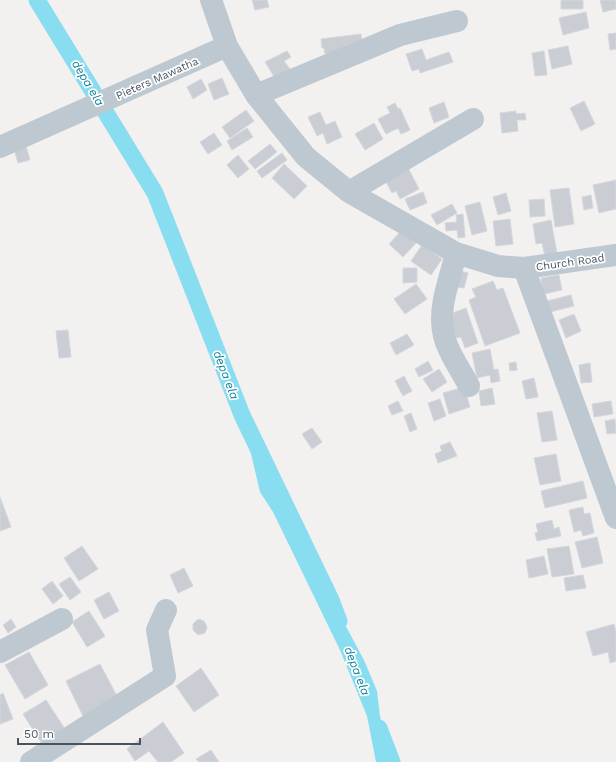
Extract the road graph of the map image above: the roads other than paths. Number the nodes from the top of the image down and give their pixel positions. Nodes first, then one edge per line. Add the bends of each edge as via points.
1 (211, 0) edge
2 (457, 21) dead end
3 (227, 46) junction
4 (256, 95) junction
5 (474, 119) dead end
6 (0, 147) edge
7 (349, 192) junction
8 (456, 253) junction
9 (616, 255) edge
10 (524, 268) junction
11 (469, 386) dead end
12 (616, 518) edge
13 (166, 610) dead end
14 (62, 619) dead end
15 (0, 652) edge
16 (31, 762) edge

1 - 3 street, Church Road
2 - 4 street via 400,35
3 - 4 street, Church Road
3 - 6 street, Pieters Mawatha
4 - 7 street, Church Road via 306,156
5 - 7 street
7 - 8 street, Church Road
8 - 10 street, Church Road via 498,266
8 - 11 street via 442,319 444,336 450,351
9 - 10 street, Church Road
10 - 12 street
13 - 16 street via 157,630 165,676
14 - 15 street

